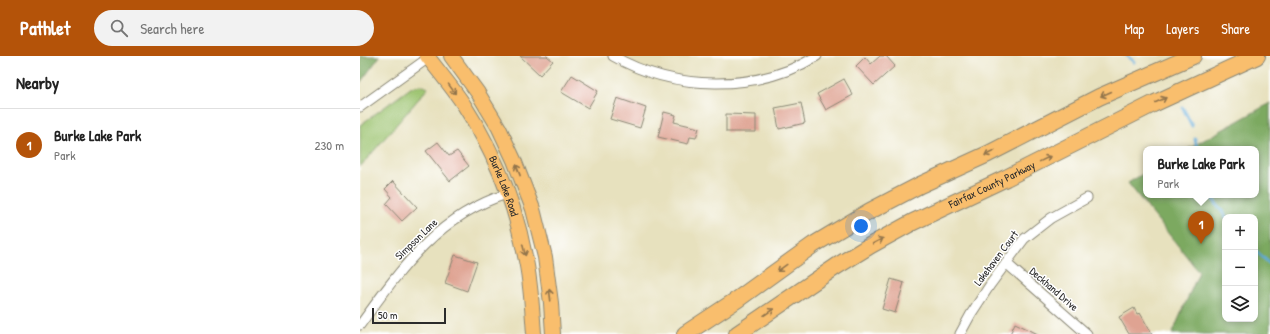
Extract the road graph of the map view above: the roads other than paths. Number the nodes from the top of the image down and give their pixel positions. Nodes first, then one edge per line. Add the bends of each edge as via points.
1 (451, 56) edge
2 (614, 56) edge
3 (817, 56) edge
4 (1193, 56) edge
5 (1257, 56) edge
6 (429, 57) edge
7 (360, 107) edge
8 (507, 194) junction
9 (1087, 198) dead end
10 (1006, 263) junction
11 (360, 325) edge
12 (534, 334) edge
13 (553, 334) edge
14 (685, 334) edge
15 (737, 334) edge
16 (960, 334) edge
17 (1087, 334) edge

13 -> 1 main road, Burke Lake Road via 545,257 530,202 499,128
2 - 3 street via 670,78 718,83 770,75
4 -> 14 highway via 1099,96 988,154 870,211 813,245
15 -> 5 highway, Fairfax County Parkway via 837,266 906,226 1152,104
6 - 7 street
6 -> 8 main road, Burke Lake Road via 463,104 480,133
8 - 11 street, Simpson Lane via 472,208 434,234 407,262
8 -> 12 main road, Burke Lake Road via 515,212 526,256
9 - 10 street, Lakehaven Court via 1031,232
10 - 16 street, Lakehaven Court
10 - 17 street, Deckhand Drive

